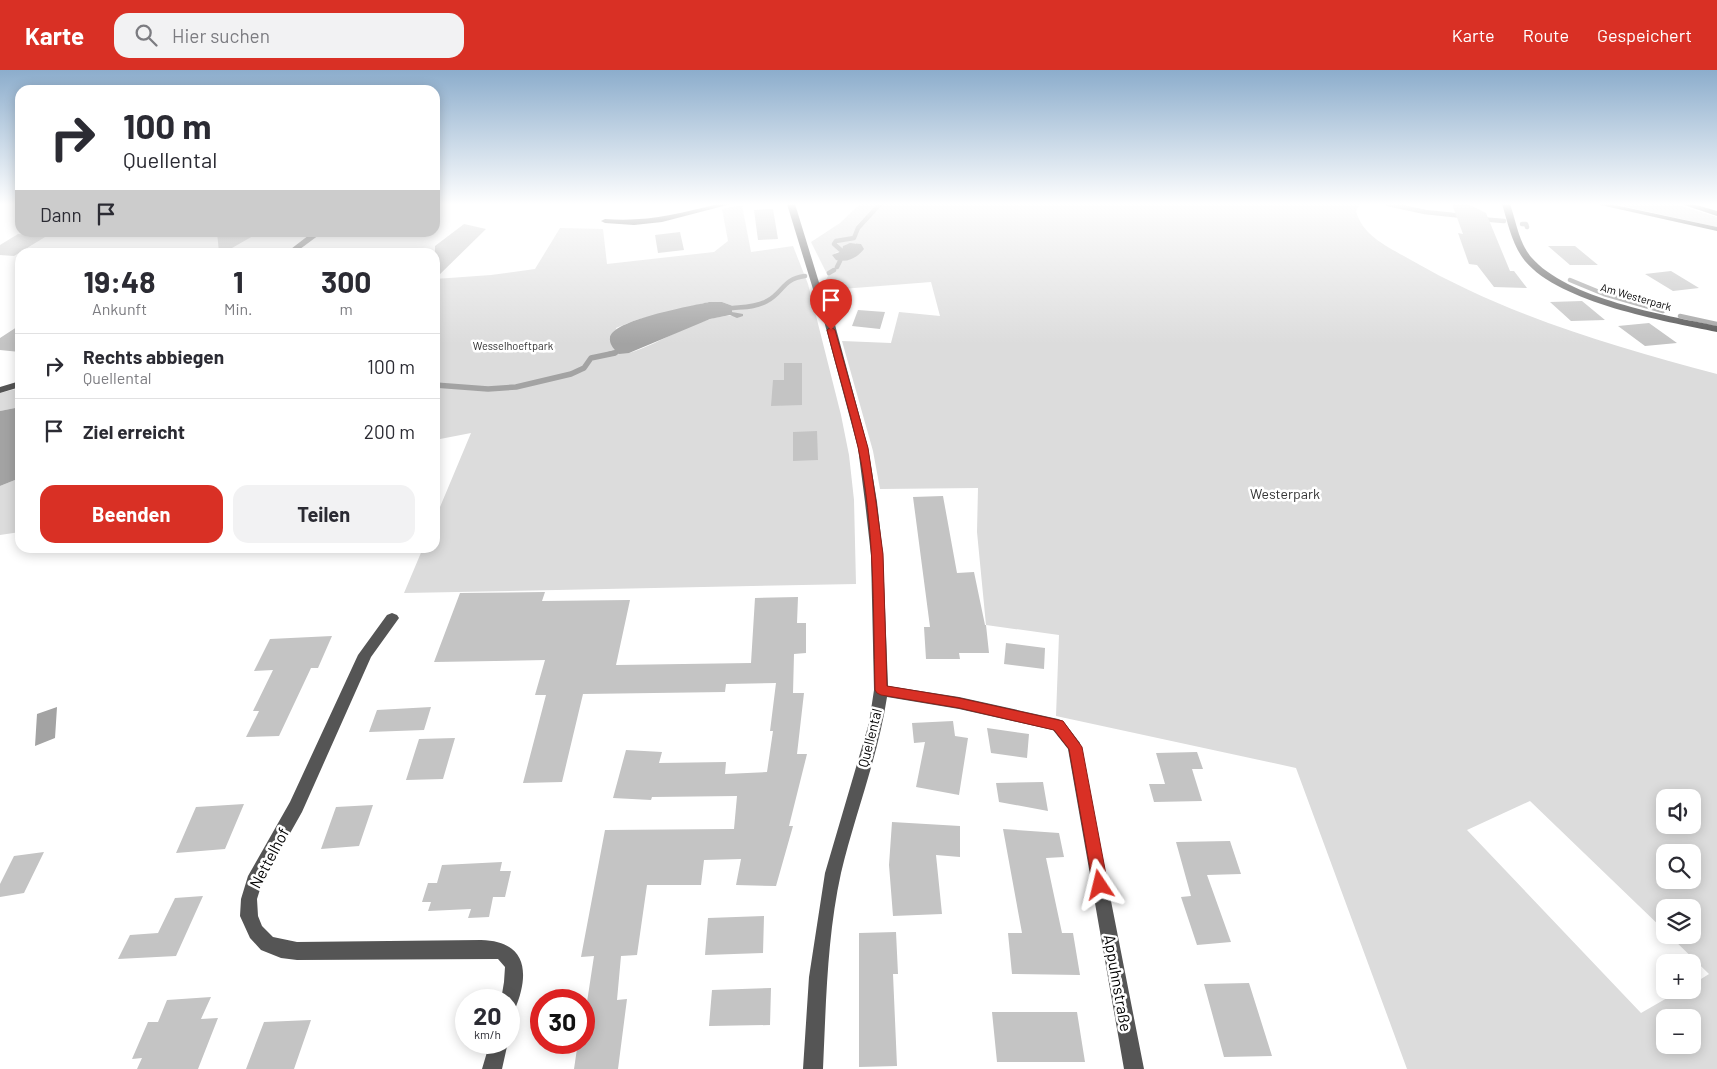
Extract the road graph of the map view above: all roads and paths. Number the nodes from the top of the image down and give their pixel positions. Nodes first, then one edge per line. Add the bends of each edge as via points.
1 (805, 251) edge
2 (1522, 251) edge
3 (1717, 329) edge
4 (15, 386) edge
5 (0, 390) edge
6 (392, 618) dead end
7 (881, 690) junction
8 (513, 989) edge
9 (496, 1054) edge
10 (492, 1069) edge
11 (813, 1069) edge
12 (1134, 1069) edge

1 - 7 street, Quellental via 824,306 863,448 877,554
2 - 3 street, Am Westerpark via 1529,260 1553,278 1583,292 1626,307
4 - 5 street
6 - 8 street, Nettelhof via 365,655 296,807 254,882 249,916 256,932 267,944 281,949 501,951 509,955 513,964
7 - 11 street, Quellental via 876,723 834,873 828,906 818,977
7 - 12 street, Appuhnstraße via 1058,725 1075,747
9 - 10 street

